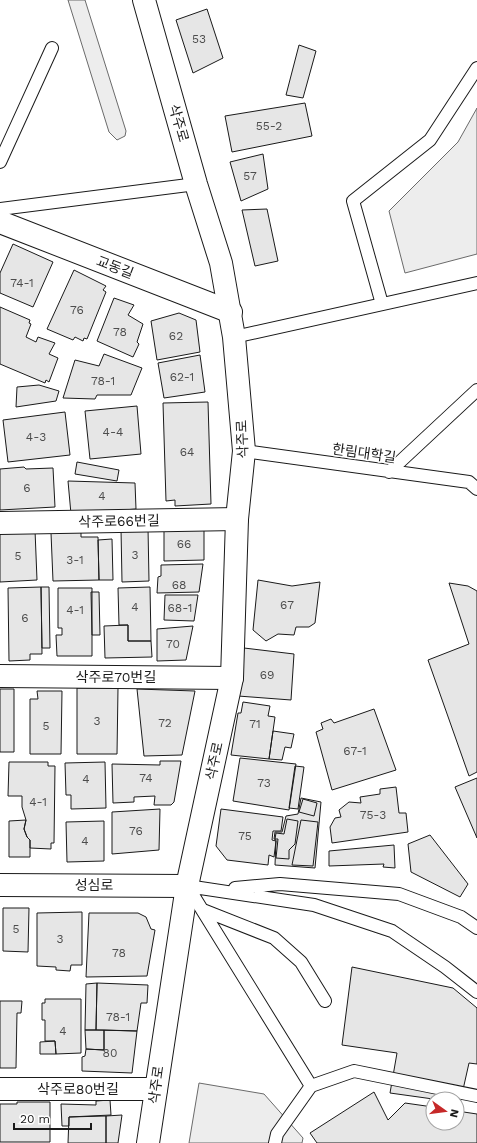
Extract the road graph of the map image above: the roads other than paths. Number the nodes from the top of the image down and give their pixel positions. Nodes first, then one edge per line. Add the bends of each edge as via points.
1 (144, 0) edge
2 (52, 48) dead end
3 (477, 68) edge
4 (0, 162) edge
5 (196, 184) junction
6 (0, 210) edge
7 (0, 222) edge
8 (477, 283) edge
9 (382, 304) junction
10 (231, 312) junction
11 (234, 337) junction
12 (477, 390) edge
13 (244, 451) junction
14 (389, 472) junction
15 (477, 489) edge
16 (237, 519) junction
17 (0, 522) edge
18 (0, 676) edge
19 (232, 678) junction
20 (0, 885) edge
21 (187, 886) junction
22 (212, 889) junction
23 (203, 910) junction
24 (477, 928) edge
25 (477, 992) edge
26 (325, 1001) dead end
27 (311, 1086) junction
28 (0, 1088) edge
29 (156, 1089) junction
30 (477, 1096) edge
31 (148, 1143) edge
32 (275, 1143) edge

1 - 5 street, 삭주로
2 - 4 lane
3 - 9 lane via 430,140 353,201
5 - 6 lane
5 - 10 street, 삭주로 via 221,263
7 - 10 street, 교동길
8 - 9 lane
9 - 11 lane
10 - 11 street, 삭주로
11 - 13 street, 삭주로
12 - 14 lane
13 - 14 lane, 한림대학길
13 - 16 street, 삭주로
14 - 15 lane, 한림대학길 via 469,482
16 - 17 street, 삭주로66번길
16 - 19 street, 삭주로
18 - 19 street, 삭주로70번길
19 - 21 street, 삭주로
20 - 21 street, 성심로
21 - 22 lane
21 - 23 lane
21 - 29 street, 삭주로
22 - 24 lane via 280,884 399,894 461,917
22 - 25 lane via 314,905 392,931
23 - 26 lane via 274,938 301,962
23 - 27 lane
27 - 30 lane via 354,1071
27 - 32 lane via 277,1134
28 - 29 street, 삭주로80번길
29 - 31 street, 삭주로

